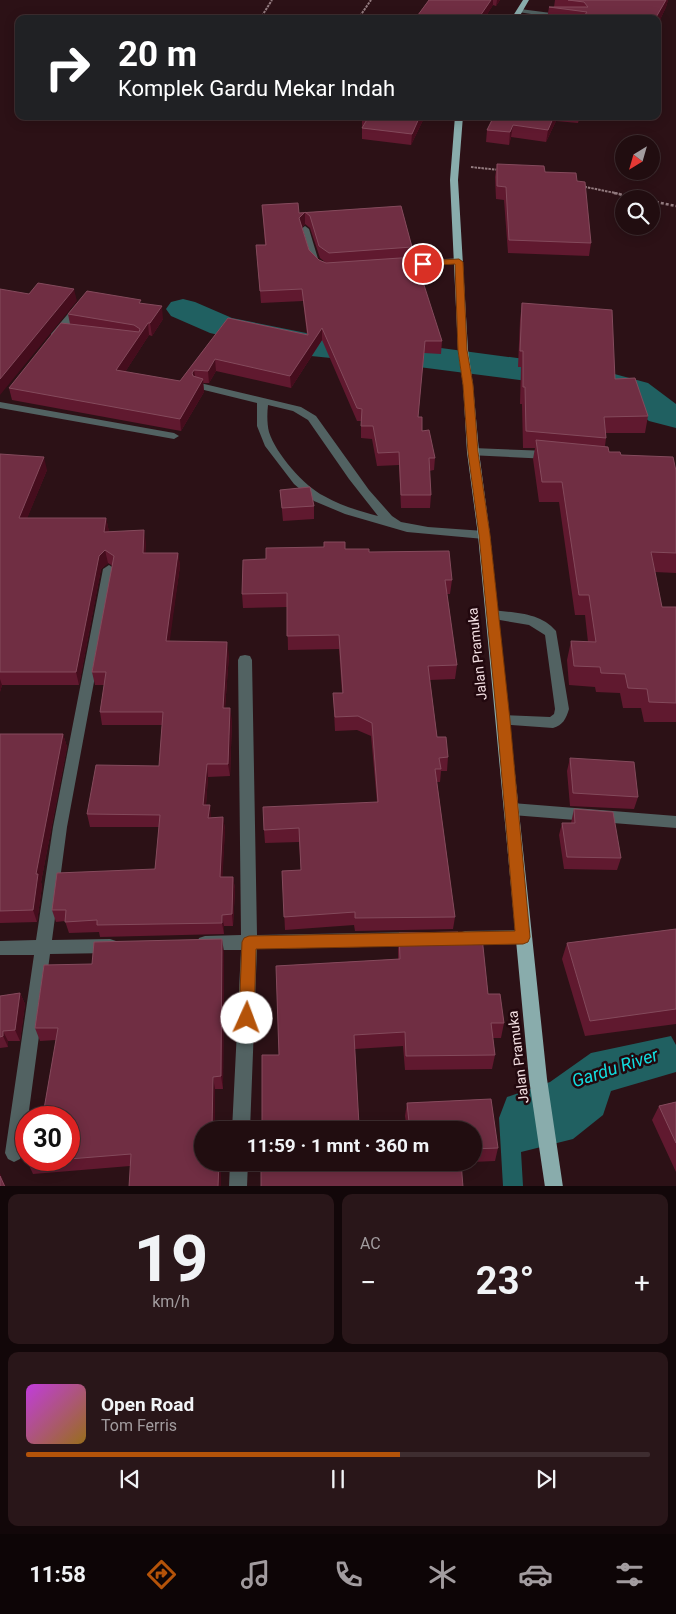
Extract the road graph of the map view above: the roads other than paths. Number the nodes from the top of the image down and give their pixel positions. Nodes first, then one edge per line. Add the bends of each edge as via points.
1 (526, 0) edge
2 (520, 11) junction
3 (517, 15) edge
4 (551, 15) edge
5 (459, 120) edge
6 (305, 229) edge
7 (459, 262) junction
8 (390, 266) edge
9 (331, 270) edge
10 (83, 302) edge
11 (48, 345) edge
12 (200, 386) edge
13 (263, 401) junction
14 (2, 402) edge
15 (174, 436) dead end
16 (473, 452) junction
17 (565, 456) edge
18 (396, 524) junction
19 (484, 535) junction
20 (109, 568) dead end
21 (492, 614) junction
22 (245, 660) dead end
23 (503, 720) junction
24 (512, 808) junction
25 (676, 822) edge
26 (523, 937) junction
27 (249, 942) junction
28 (190, 944) edge
29 (121, 946) edge
30 (0, 948) edge
31 (43, 948) junction
32 (241, 1121) edge
33 (14, 1153) dead end
34 (239, 1171) edge
35 (553, 1181) edge
36 (238, 1186) edge

1 - 2 main road
2 - 3 main road
2 - 4 street
5 - 7 main road, Jalan Pramuka via 454,180
6 - 9 street via 315,263
7 - 8 street
7 - 16 main road, Jalan Pramuka
10 - 11 street via 65,331
12 - 13 street
13 - 18 street via 297,409 312,418 374,505
13 - 18 street via 260,422 270,446 292,476 311,494 350,512
14 - 15 street
16 - 17 street
16 - 19 main road, Jalan Pramuka
18 - 19 street via 430,531
19 - 21 main road, Jalan Pramuka
20 - 31 street via 60,827
21 - 23 main road, Jalan Pramuka
21 - 23 street via 546,626 551,634 562,709 560,717 553,723
22 - 27 street
23 - 24 main road, Jalan Pramuka
24 - 25 street
24 - 26 main road, Jalan Pramuka
26 - 27 street
26 - 35 main road, Jalan Pramuka
27 - 28 street
27 - 32 street
29 - 31 street
30 - 31 street
31 - 33 street
34 - 36 street

